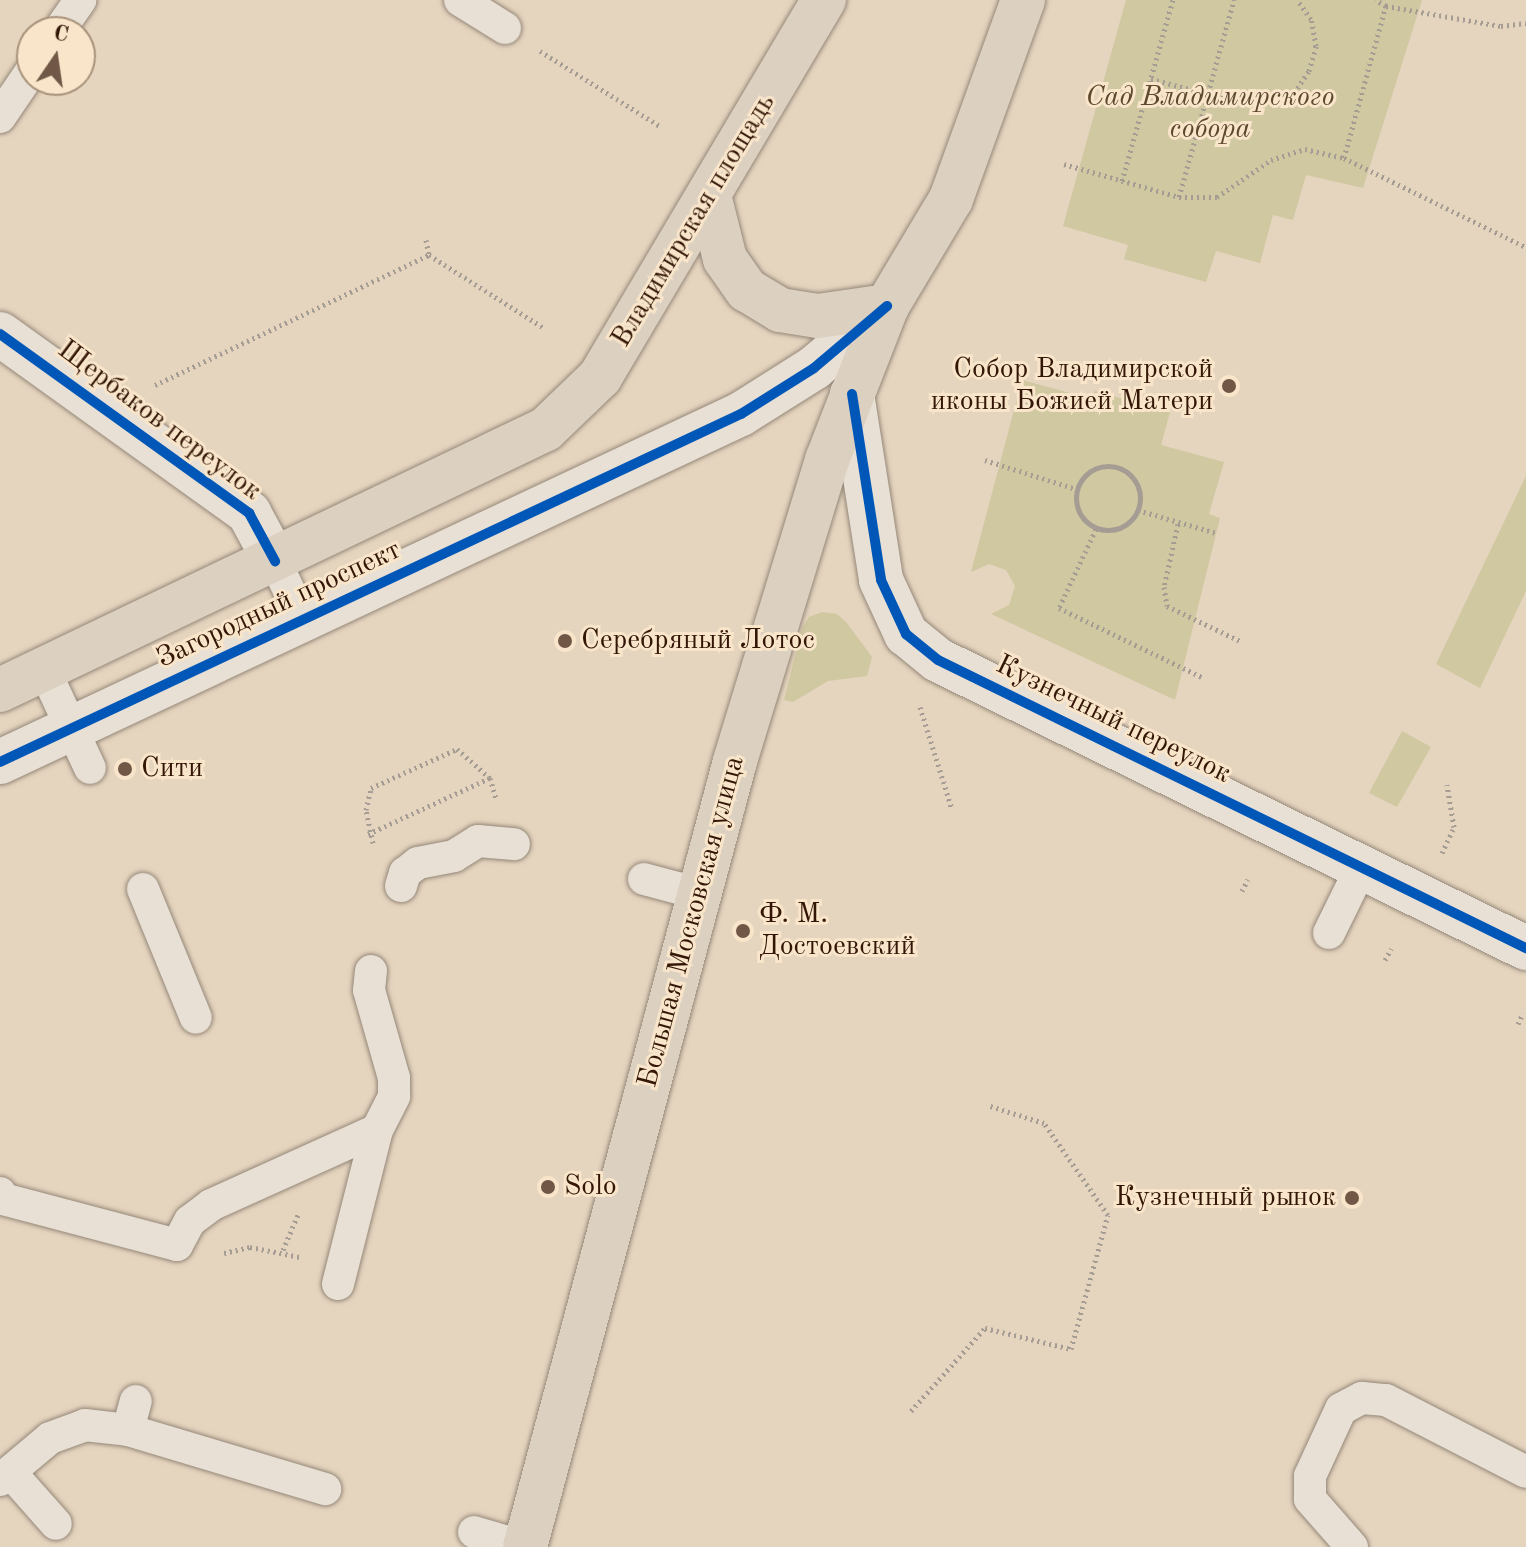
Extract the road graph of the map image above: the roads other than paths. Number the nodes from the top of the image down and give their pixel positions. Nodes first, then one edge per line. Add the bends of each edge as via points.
1 (460, 0) edge
2 (824, 0) edge
3 (1013, 9) edge
4 (505, 28) road end
5 (16, 94) edge
6 (0, 117) edge
7 (710, 199) junction
8 (887, 306) junction
9 (0, 334) edge
10 (852, 394) junction
11 (546, 429) joint
12 (275, 561) junction
13 (303, 620) junction
14 (44, 669) junction
15 (0, 690) edge
16 (72, 728) junction
17 (0, 762) edge
18 (90, 768) dead end
19 (503, 841) road end
20 (1361, 868) junction
21 (403, 879) road end
22 (644, 879) dead end
23 (143, 889) dead end
24 (700, 894) junction
25 (1329, 933) dead end
26 (1526, 948) edge
27 (371, 971) dead end
28 (196, 1018) dead end
29 (377, 1130) junction
30 (1, 1198) edge
31 (338, 1284) road end
32 (1526, 1472) edge
33 (5, 1476) edge
34 (325, 1489) dead end
35 (56, 1524) dead end
36 (474, 1532) dead end
37 (525, 1547) edge
38 (1352, 1547) edge

1 - 4 lane
2 - 7 main road, Владимирская площадь
3 - 8 main road via 951,199
5 - 6 lane
7 - 8 main road via 725,259 747,290 780,310 818,316
7 - 11 main road, Владимирская площадь via 600,377
8 - 10 main road, Большая Московская улица
8 - 13 street, Загородный проспект via 814,368 741,414
9 - 12 street, Щербаков переулок via 249,513
10 - 20 street, Кузнечный переулок via 881,580 906,634 938,660
10 - 24 main road, Большая Московская улица via 755,691
11 - 12 main road, Загородный проспект
12 - 13 lane
12 - 14 main road, Загородный проспект
13 - 16 street, Загородный проспект
14 - 15 main road, Загородный проспект
14 - 16 lane
16 - 17 street, Загородный проспект
16 - 18 lane
19 - 21 lane via 418,863
20 - 25 lane
20 - 26 street, Кузнечный переулок
22 - 24 lane
23 - 28 lane
24 - 37 main road, Большая Московская улица
27 - 29 lane via 369,990 394,1078 394,1096
29 - 30 lane via 211,1205 190,1221 174,1254
29 - 31 lane
32 - 38 lane via 1386,1400 1362,1398 1341,1409 1310,1476 1310,1499
33 - 34 lane via 50,1438 132,1415
33 - 35 lane
36 - 37 lane

